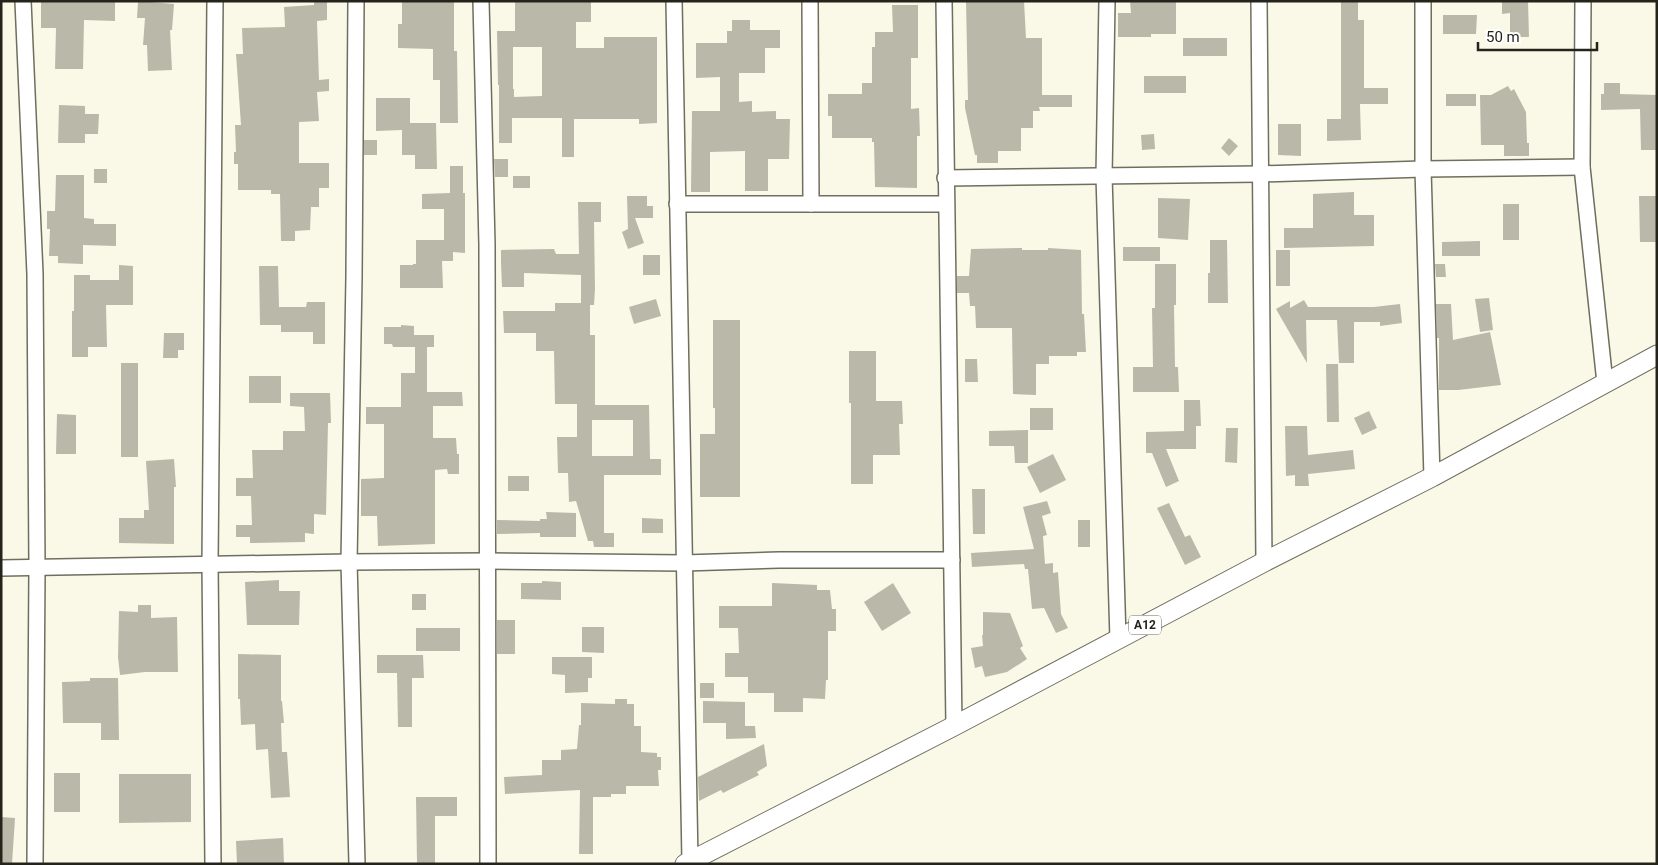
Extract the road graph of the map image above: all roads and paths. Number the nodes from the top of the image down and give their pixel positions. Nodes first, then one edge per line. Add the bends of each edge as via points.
1 (23, 1) edge
2 (215, 1) edge
3 (356, 1) edge
4 (481, 1) edge
5 (674, 1) edge
6 (810, 1) edge
7 (944, 1) edge
8 (1106, 1) edge
9 (1259, 1) edge
10 (1423, 1) edge
11 (1583, 1) edge
12 (1582, 167) junction
13 (1423, 169) junction
14 (1260, 174) junction
15 (1104, 176) junction
16 (945, 178) junction
17 (677, 204) junction
18 (811, 204) junction
19 (946, 204) junction
20 (1657, 355) edge
21 (1605, 383) junction
22 (1432, 477) junction
23 (952, 560) junction
24 (487, 561) junction
25 (349, 562) junction
26 (1264, 562) junction
27 (684, 563) junction
28 (210, 564) junction
29 (1, 568) edge
30 (37, 568) junction
31 (1118, 639) junction
32 (954, 726) junction
33 (687, 862) edge
34 (35, 864) edge
35 (213, 864) edge
36 (357, 864) edge
37 (488, 864) edge

1 - 30 street via 35,274
2 - 28 street
3 - 25 street
4 - 24 street via 487,255
5 - 17 street
6 - 18 street
7 - 16 street
8 - 15 street
9 - 14 street
10 - 13 street
11 - 12 street
12 - 13 street
12 - 21 street
13 - 14 street
13 - 22 street
14 - 15 street
14 - 26 street
15 - 16 street
15 - 31 street
16 - 19 street
17 - 18 street
17 - 27 street
18 - 19 street
19 - 23 street
20 - 21 main road, A12
21 - 22 main road, A12
22 - 26 main road, A12
23 - 27 street
23 - 32 street
24 - 25 street
24 - 27 street
24 - 37 street
25 - 28 street
25 - 36 street
26 - 31 main road, A12
27 - 33 street
28 - 30 street
28 - 35 street
29 - 30 street
30 - 34 street
31 - 32 main road, A12
32 - 33 main road, A12

